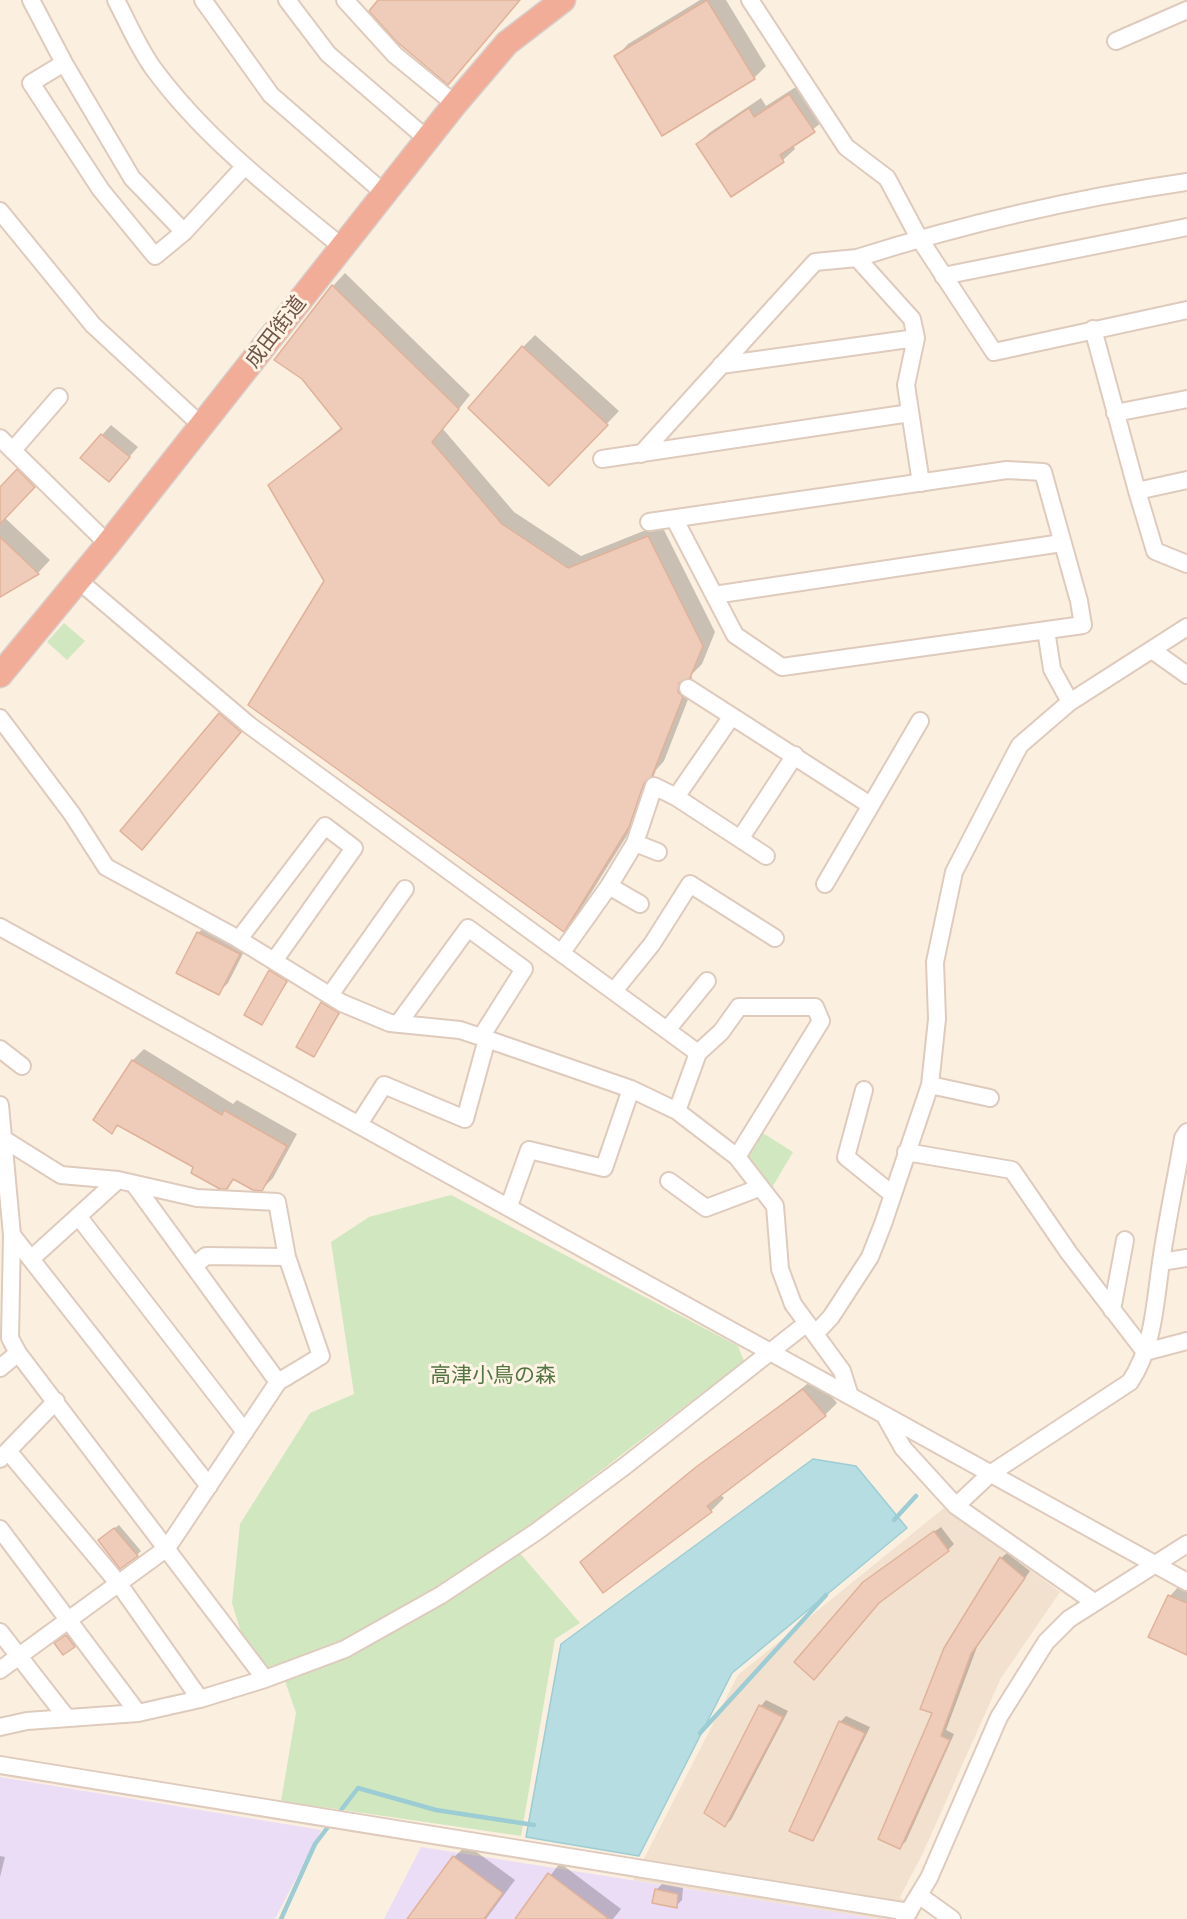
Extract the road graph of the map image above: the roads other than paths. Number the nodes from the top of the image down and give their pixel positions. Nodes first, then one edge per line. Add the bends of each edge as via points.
1 (31, 0) edge
2 (116, 0) edge
3 (203, 0) edge
4 (287, 0) edge
5 (345, 0) edge
6 (563, 0) edge
7 (750, 0) edge
8 (1187, 10) edge
9 (1116, 41) dead end
10 (64, 63) junction
11 (455, 104) junction
12 (427, 139) junction
13 (244, 167) junction
14 (1187, 182) edge
15 (384, 193) junction
16 (0, 211) edge
17 (1187, 227) edge
18 (184, 232) junction
19 (919, 238) junction
20 (342, 247) junction
21 (857, 258) junction
22 (943, 276) junction
23 (1187, 310) edge
24 (1093, 329) junction
25 (916, 338) junction
26 (721, 365) junction
27 (59, 397) dead end
28 (1187, 399) edge
29 (910, 413) junction
30 (1115, 413) junction
31 (202, 426) junction
32 (0, 438) edge
33 (13, 450) junction
34 (641, 454) junction
35 (602, 459) dead end
36 (1187, 480) edge
37 (921, 483) junction
38 (1137, 491) junction
39 (675, 520) junction
40 (649, 522) dead end
41 (1062, 543) junction
42 (108, 544) junction
43 (1187, 564) edge
44 (78, 580) junction
45 (714, 595) junction
46 (1187, 627) edge
47 (1046, 630) junction
48 (1152, 650) junction
49 (0, 675) edge
50 (1187, 675) edge
51 (688, 688) dead end
52 (1070, 702) junction
53 (732, 716) junction
54 (0, 718) edge
55 (920, 721) dead end
56 (795, 755) junction
57 (676, 797) junction
58 (870, 805) junction
59 (740, 839) junction
60 (636, 843) junction
61 (658, 852) dead end
62 (766, 856) dead end
63 (825, 884) dead end
64 (609, 886) junction
65 (405, 889) dead end
66 (640, 904) dead end
67 (0, 927) edge
68 (775, 938) dead end
69 (239, 939) junction
70 (562, 952) junction
71 (274, 961) junction
72 (707, 981) dead end
73 (614, 991) junction
74 (330, 995) junction
75 (398, 1024) junction
76 (667, 1030) junction
77 (484, 1038) junction
78 (0, 1049) edge
79 (698, 1053) junction
80 (22, 1066) dead end
81 (930, 1085) junction
82 (631, 1089) junction
83 (864, 1090) dead end
84 (990, 1098) dead end
85 (0, 1105) edge
86 (677, 1111) junction
87 (359, 1124) junction
88 (1186, 1136) edge
89 (3, 1138) junction
90 (906, 1152) junction
91 (737, 1157) junction
92 (669, 1181) dead end
93 (126, 1182) junction
94 (759, 1188) junction
95 (892, 1194) junction
96 (1180, 1197) edge
97 (509, 1206) junction
98 (78, 1216) junction
99 (12, 1235) junction
100 (1125, 1240) dead end
101 (287, 1257) junction
102 (1187, 1258) edge
103 (31, 1259) junction
104 (1161, 1262) junction
105 (194, 1266) junction
106 (5, 1276) edge
107 (1112, 1310) junction
108 (811, 1329) junction
109 (1187, 1341) edge
110 (771, 1352) junction
111 (1145, 1352) junction
112 (18, 1353) junction
113 (0, 1368) edge
114 (278, 1382) junction
115 (850, 1396) junction
116 (56, 1401) junction
117 (885, 1416) junction
118 (245, 1432) junction
119 (4, 1455) edge
120 (990, 1474) junction
121 (209, 1486) junction
122 (956, 1506) junction
123 (0, 1529) edge
124 (1187, 1544) edge
125 (167, 1548) junction
126 (1155, 1564) junction
127 (1187, 1582) edge
128 (119, 1584) junction
129 (1094, 1602) junction
130 (68, 1620) junction
131 (0, 1632) edge
132 (19, 1656) junction
133 (0, 1670) edge
134 (266, 1679) junction
135 (200, 1699) junction
136 (138, 1713) junction
137 (67, 1718) junction
138 (0, 1727) edge
139 (0, 1765) edge
140 (920, 1896) junction
141 (906, 1915) edge
142 (952, 1919) edge

1 - 10 street
2 - 13 street via 153,67
3 - 15 street via 271,95
4 - 12 street via 327,54
5 - 11 street via 394,55
6 - 11 highway, 成田街道 via 507,43
7 - 19 street via 846,147 887,178
8 - 9 street
10 - 18 street via 132,178
10 - 18 street via 31,83 101,190 155,256
11 - 12 highway, 成田街道
12 - 15 highway, 成田街道
13 - 18 street
13 - 20 street
14 - 19 street via 1109,193
15 - 20 highway, 成田街道
16 - 31 street via 93,325
17 - 22 street
19 - 21 street
19 - 22 street
20 - 31 highway, 成田街道
21 - 25 street via 912,320
21 - 26 street via 815,262
22 - 24 street via 994,352
23 - 24 street
24 - 30 street
25 - 26 street
25 - 29 street via 906,385
26 - 34 street
27 - 33 street
28 - 30 street
29 - 34 street
29 - 37 street
30 - 38 street
31 - 42 highway, 成田街道
32 - 33 street
33 - 42 street
34 - 35 street
36 - 38 street
37 - 39 street
37 - 41 street via 1007,470 1043,472
38 - 43 street via 1155,551
39 - 40 street
39 - 45 street
41 - 45 street
41 - 47 street via 1083,625
42 - 44 highway, 成田街道
44 - 49 highway, 成田街道
44 - 70 street via 249,725
45 - 47 street via 735,635 782,667
46 - 48 street
47 - 52 street via 1052,669
48 - 50 street
48 - 52 street
51 - 53 street
52 - 81 street via 1020,745 954,872 935,962 937,1019
53 - 56 street
53 - 57 street
54 - 69 street via 72,814 106,867
55 - 58 street
56 - 58 street
56 - 59 street
57 - 59 street
57 - 60 street via 654,786
58 - 63 street
59 - 62 street
60 - 61 street
60 - 64 street
64 - 66 street
64 - 70 street
65 - 74 street
67 - 87 street
68 - 73 street via 690,884 652,944
69 - 71 street
69 - 71 street via 325,826 354,848
70 - 73 street
71 - 74 street
72 - 76 street
73 - 76 street
74 - 75 street
75 - 77 street via 460,1030
75 - 77 street via 468,928 524,969
76 - 79 street
77 - 82 street
77 - 87 street via 465,1119 384,1085
78 - 80 street
79 - 86 street
79 - 91 street via 721,1032 739,1007 815,1007 821,1021
81 - 84 street
81 - 90 street
82 - 86 street
82 - 97 street via 604,1168 529,1150
83 - 95 street via 846,1157
85 - 89 street
86 - 91 street
87 - 97 street
88 - 96 street
89 - 93 street via 61,1174
89 - 99 street
90 - 95 street
90 - 107 street via 1012,1170
91 - 94 street
92 - 94 street via 706,1208
93 - 98 street
93 - 101 street via 197,1198 278,1202
93 - 105 street
94 - 108 street via 775,1206 780,1269 793,1305
95 - 108 street via 870,1257 831,1317
96 - 104 street
97 - 110 street
98 - 103 street
98 - 118 street
99 - 103 street
99 - 106 street
100 - 107 street
101 - 105 street via 206,1256
101 - 114 street via 321,1356
102 - 104 street
103 - 121 street
104 - 111 street via 1157,1307
105 - 114 street
106 - 112 street via 10,1338
107 - 111 street
108 - 110 street
108 - 115 street via 842,1371
109 - 111 street
110 - 115 street
110 - 134 street via 545,1525 441,1595 345,1649
111 - 120 street via 1130,1382
112 - 113 street
112 - 116 street
114 - 118 street
115 - 117 street
116 - 119 street
116 - 125 street
117 - 120 street
117 - 122 street via 903,1448
118 - 121 street
119 - 128 street
120 - 122 street
120 - 126 street
121 - 125 street
122 - 129 street
123 - 130 street
124 - 126 street
125 - 128 street
125 - 134 street
126 - 127 street
126 - 129 street
128 - 130 street
128 - 135 street
129 - 140 street via 1056,1630 1014,1691
130 - 132 street
130 - 136 street
131 - 132 street
132 - 133 street
132 - 137 street
134 - 135 street
135 - 136 street
136 - 137 street
137 - 138 street
139 - 141 street
140 - 141 street
140 - 142 street

